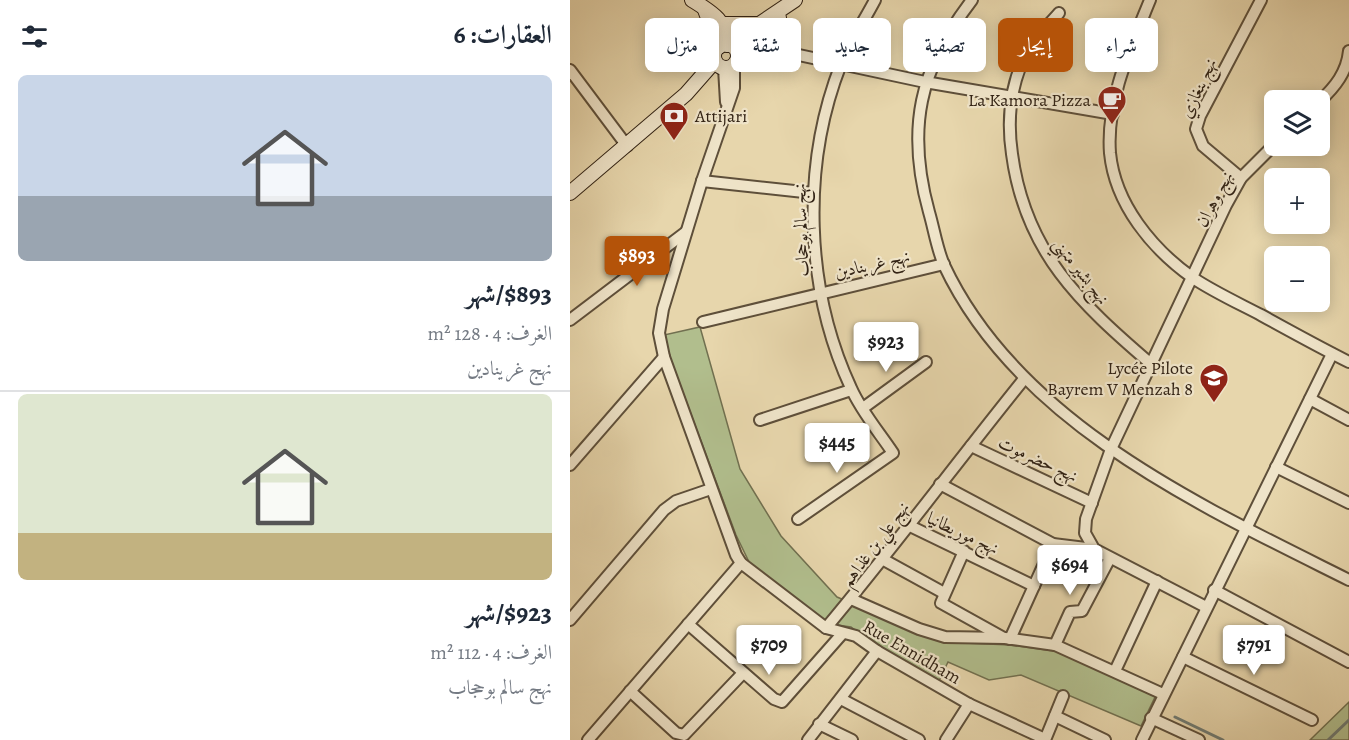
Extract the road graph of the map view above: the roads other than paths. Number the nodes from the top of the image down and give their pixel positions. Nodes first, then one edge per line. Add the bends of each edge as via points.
1 (692, 0) edge
2 (875, 0) edge
3 (972, 0) edge
4 (1150, 0) edge
5 (1261, 0) edge
6 (791, 3) edge
7 (704, 8) junction
8 (1059, 13) dead end
9 (771, 18) edge
10 (779, 18) edge
11 (866, 18) edge
12 (723, 24) junction
13 (731, 24) edge
14 (1349, 51) edge
15 (731, 53) edge
16 (731, 56) edge
17 (726, 58) junction
18 (570, 70) edge
19 (839, 72) edge
20 (881, 72) edge
21 (1346, 78) edge
22 (925, 82) junction
23 (1330, 92) edge
24 (1011, 95) junction
25 (1113, 114) junction
26 (627, 146) junction
27 (1264, 155) edge
28 (1241, 178) junction
29 (702, 181) junction
30 (570, 193) edge
31 (813, 193) junction
32 (686, 232) junction
33 (944, 264) junction
34 (1193, 278) junction
35 (820, 293) junction
36 (570, 320) edge
37 (703, 321) dead end
38 (1332, 354) junction
39 (664, 357) junction
40 (926, 362) dead end
41 (1349, 362) edge
42 (1151, 364) junction
43 (1024, 379) junction
44 (851, 390) junction
45 (1310, 399) junction
46 (863, 408) junction
47 (760, 420) dead end
48 (1349, 420) edge
49 (971, 446) junction
50 (1111, 449) junction
51 (570, 465) edge
52 (1276, 467) junction
53 (940, 484) junction
54 (711, 489) junction
55 (1092, 503) junction
56 (1349, 503) edge
57 (798, 519) dead end
58 (910, 526) junction
59 (1245, 528) junction
60 (1053, 544) junction
61 (1094, 549) junction
62 (964, 551) junction
63 (884, 560) junction
64 (1109, 560) junction
65 (741, 563) junction
66 (1349, 580) edge
67 (1157, 581) junction
68 (1034, 586) junction
69 (1214, 590) junction
70 (944, 593) junction
71 (851, 599) junction
72 (1206, 607) junction
73 (570, 620) edge
74 (688, 624) junction
75 (826, 628) junction
76 (842, 634) junction
77 (1008, 639) junction
78 (1055, 645) junction
79 (877, 651) junction
80 (1183, 657) junction
81 (1349, 662) edge
82 (1115, 671) junction
83 (743, 673) junction
84 (630, 691) junction
85 (1163, 694) junction
86 (1063, 696) dead end
87 (841, 699) junction
88 (969, 704) junction
89 (1055, 716) junction
90 (1151, 718) junction
91 (1312, 720) dead end
92 (819, 724) junction
93 (1091, 737) edge
94 (588, 740) edge
95 (808, 740) edge
96 (852, 740) edge
97 (919, 740) edge
98 (946, 740) edge
99 (1045, 740) edge
100 (1105, 740) edge
101 (1142, 740) edge
102 (1199, 740) edge

1 - 7 main road
2 - 11 street, نهج سالم بوحجاب
3 - 22 street via 951,26
4 - 25 street via 1121,76
5 - 28 street, نهج بنغازي via 1196,129 1203,146
6 - 9 main road
6 - 10 main road
7 - 12 main road
7 - 17 main road
8 - 24 street, نهج بشير متهني via 1025,55
12 - 13 main road
12 - 17 main road
14 - 21 street
15 - 17 main road
16 - 17 main road
17 - 26 main road via 706,83 686,94
17 - 29 street via 725,108
18 - 26 street
19 - 31 street, نهج سالم بوحجاب via 822,129
20 - 22 street
21 - 23 street
22 - 24 street
22 - 33 street via 917,158
24 - 25 street
24 - 42 street, نهج بشير متهني via 1010,142 1015,180 1040,247 1091,312
25 - 34 street via 1113,175 1126,205 1146,234
26 - 30 main road
27 - 28 street, نهج وهران
28 - 34 street, نهج وهران
29 - 31 street
29 - 32 street
31 - 35 street, نهج سالم بوحجاب
32 - 36 street
32 - 39 street via 660,321
33 - 35 street, نهج غرينادين
33 - 43 street via 974,314
34 - 38 street
34 - 42 street, نهج وهران
35 - 37 street, نهج غرينادين
35 - 44 street, نهج سالم بوحجاب
38 - 41 street
38 - 45 street
39 - 51 street
39 - 54 street
40 - 46 street
42 - 50 street, نهج وهران
43 - 49 street, نهج علي بن غذاهم
43 - 50 street
44 - 46 street, نهج سالم بوحجاب
44 - 47 street
45 - 48 street
45 - 52 street
46 - 57 street, نهج سالم بوحجاب via 892,453
49 - 53 street, نهج علي بن غذاهم
49 - 55 street, نهج حضرموت
50 - 55 street, نهج وهران
50 - 59 street
52 - 56 street
52 - 59 street
53 - 58 street, نهج علي بن غذاهم
53 - 60 street
54 - 65 street
54 - 73 street via 676,501 664,510
55 - 61 street, نهج وهران via 1085,533
58 - 62 street, نهج موريطانيا
58 - 63 street, نهج علي بن غذاهم
59 - 66 street
59 - 69 street
60 - 61 street
60 - 68 street
61 - 64 street
62 - 68 street, نهج موريطانيا
62 - 70 street
63 - 70 street
63 - 71 street, نهج علي بن غذاهم
64 - 67 street
64 - 78 street via 1082,611 1070,612
65 - 74 street
65 - 75 street, Rue Ennidham
67 - 72 street
67 - 82 street
68 - 77 street
69 - 72 street
69 - 81 street
70 - 77 street via 942,603
71 - 75 street
71 - 77 street, نهج علي بن غذاهم via 945,637
72 - 80 street
74 - 83 street
74 - 84 street
75 - 76 street, Rue Ennidham
76 - 79 street, Rue Ennidham via 856,636
76 - 83 street via 782,702
77 - 78 street
78 - 82 street
79 - 87 street
79 - 88 street, Rue Ennidham
80 - 85 street
80 - 91 street
82 - 85 street
83 - 84 street via 684,735 676,734
84 - 94 street
85 - 90 street
86 - 89 street
87 - 92 street
87 - 97 street
88 - 98 street
88 - 99 street, Rue Ennidham
89 - 93 street
89 - 99 street
90 - 101 street
90 - 102 street
92 - 95 street
92 - 96 street
93 - 100 street

